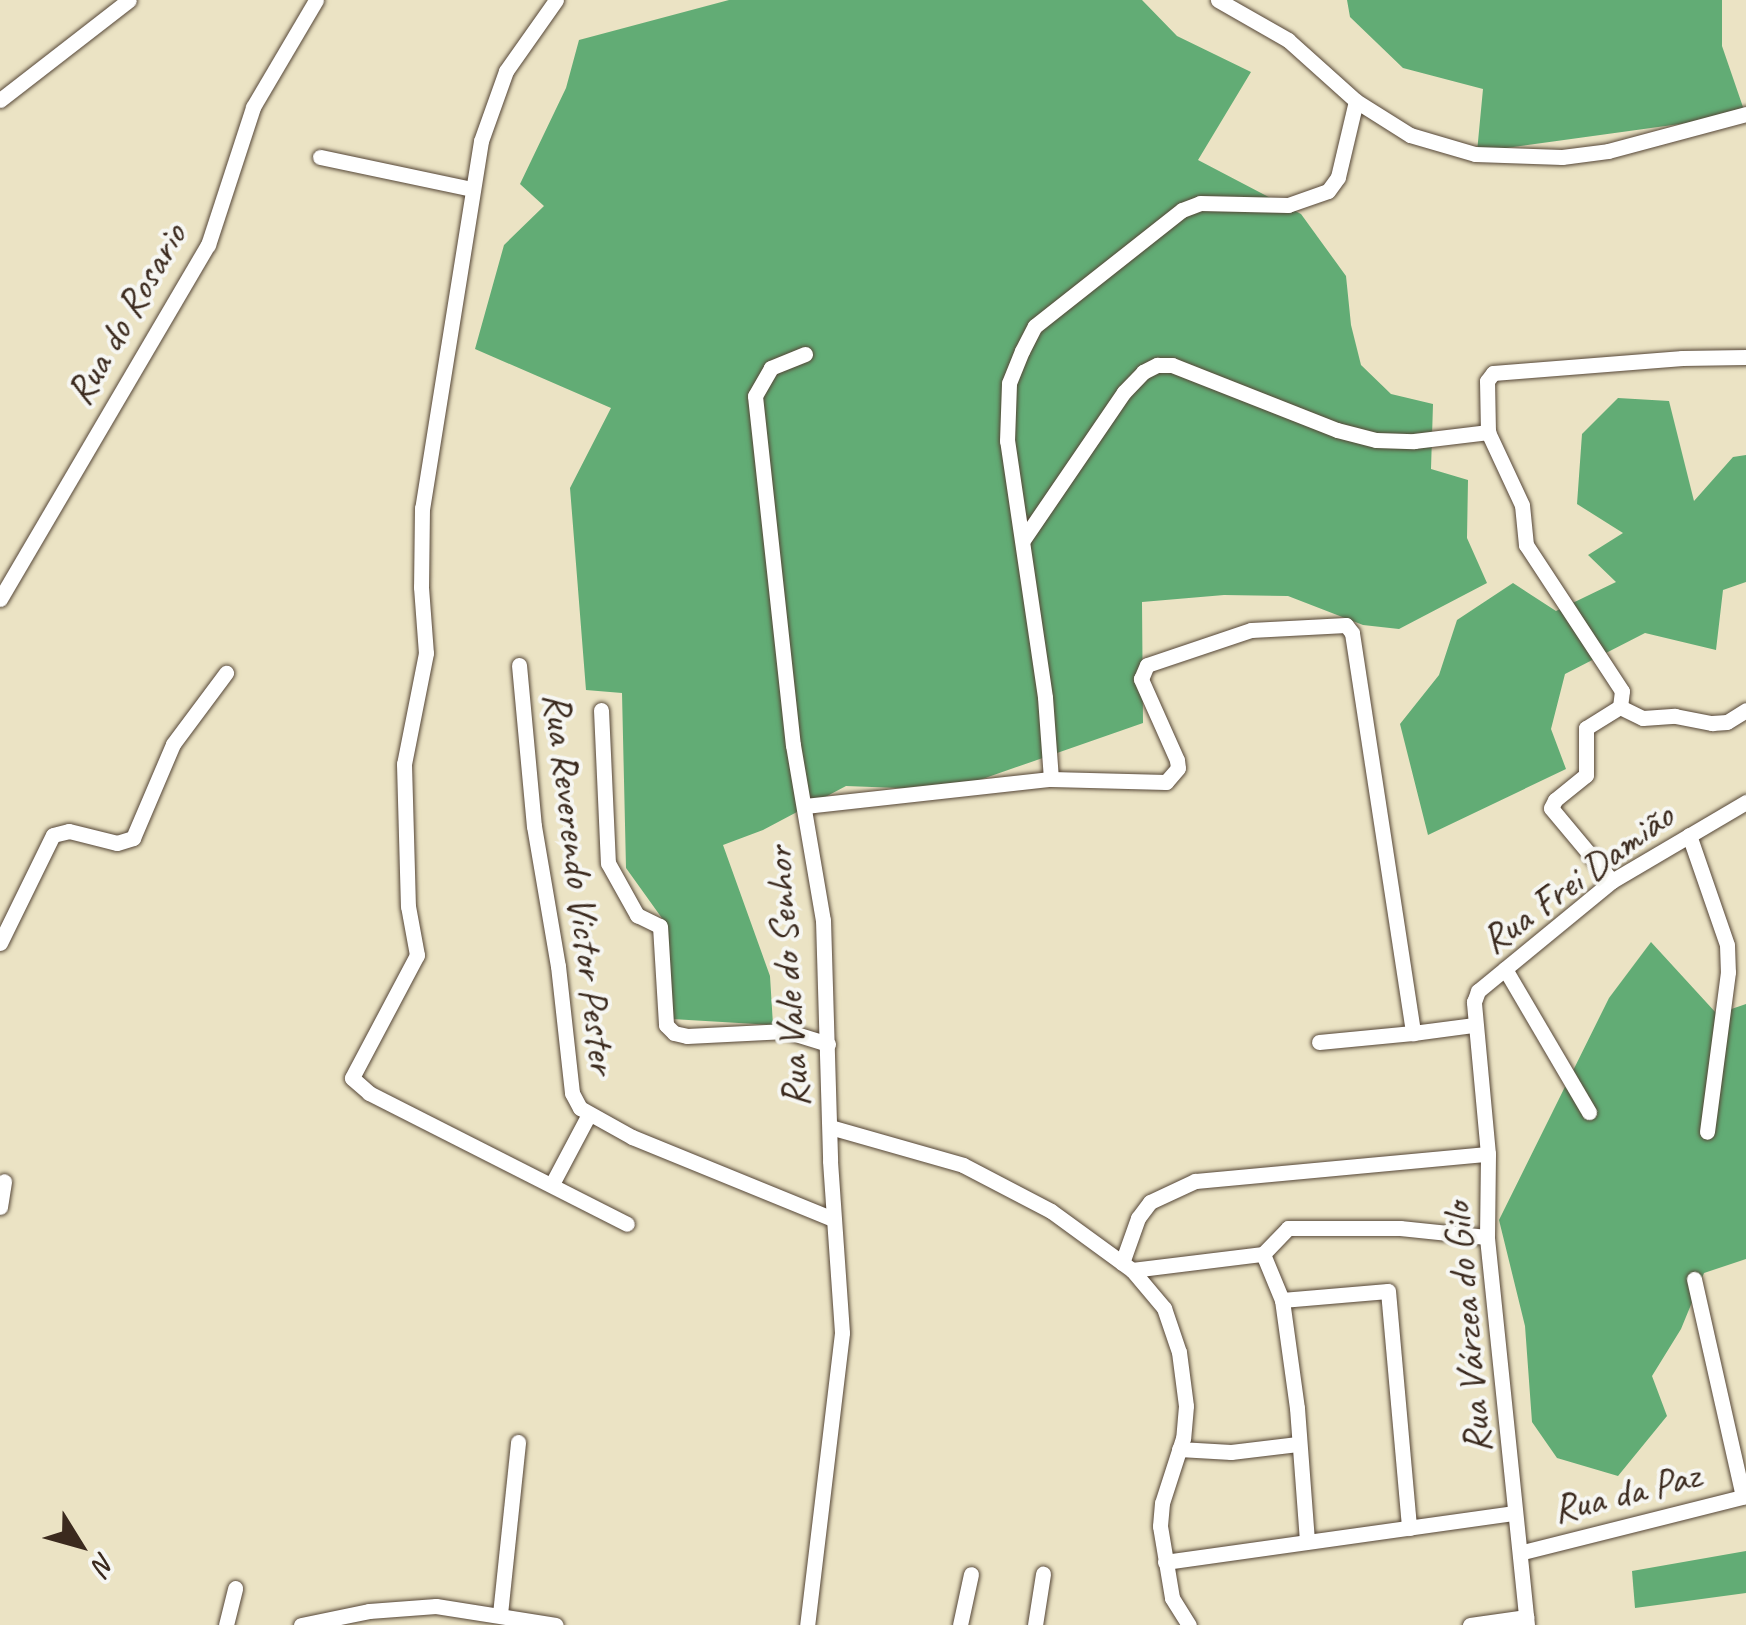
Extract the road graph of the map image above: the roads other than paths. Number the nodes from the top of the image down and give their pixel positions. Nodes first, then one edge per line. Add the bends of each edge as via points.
1 (129, 0) edge
2 (316, 0) edge
3 (556, 0) edge
4 (1218, 0) edge
5 (0, 100) edge
6 (1356, 101) junction
7 (1746, 114) edge
8 (320, 157) dead end
9 (472, 189) junction
10 (805, 354) dead end
11 (1746, 357) edge
12 (1488, 432) junction
13 (1023, 540) junction
14 (1, 595) edge
15 (520, 665) dead end
16 (226, 673) dead end
17 (1620, 708) junction
18 (601, 710) dead end
19 (1746, 710) edge
20 (1051, 779) junction
21 (1746, 802) edge
22 (806, 806) junction
23 (1689, 835) junction
24 (1612, 882) junction
25 (0, 943) edge
26 (1505, 968) junction
27 (1474, 1025) junction
28 (1413, 1033) junction
29 (1319, 1042) dead end
30 (828, 1044) junction
31 (584, 1111) junction
32 (1589, 1112) dead end
33 (830, 1127) junction
34 (1707, 1132) dead end
35 (1488, 1154) junction
36 (4, 1181) dead end
37 (552, 1184) junction
38 (0, 1207) edge
39 (833, 1219) junction
40 (628, 1224) dead end
41 (1487, 1237) junction
42 (1264, 1254) junction
43 (1127, 1266) junction
44 (1694, 1279) dead end
45 (1282, 1300) junction
46 (518, 1442) dead end
47 (1298, 1444) junction
48 (1179, 1449) junction
49 (1744, 1496) edge
50 (1515, 1513) junction
51 (1409, 1528) junction
52 (1307, 1542) junction
53 (1523, 1552) junction
54 (1165, 1562) junction
55 (970, 1574) dead end
56 (1043, 1574) dead end
57 (235, 1588) dead end
58 (430, 1606) junction
59 (500, 1614) junction
60 (372, 1618) edge
61 (1527, 1621) edge
62 (547, 1624) edge
63 (226, 1625) edge
64 (301, 1625) edge
65 (436, 1625) edge
66 (807, 1625) edge
67 (960, 1625) edge
68 (1034, 1625) edge
69 (1189, 1625) edge
70 (1470, 1625) edge

1 - 5 street
2 - 14 street, Rua do Rosario via 254,107 208,245
3 - 9 street via 494,97
4 - 6 street via 1288,40
6 - 7 street via 1410,135 1475,154 1562,157
6 - 13 street via 1338,178 1328,191 1288,206 1200,203 1182,210 1035,326 1009,382 1006,408
8 - 9 street
9 - 37 street via 422,508 425,665 404,783 408,906 417,955 352,1078 369,1094
10 - 22 street, Rua Vale do Senhor via 771,368 755,396
11 - 12 street via 1493,373 1486,386
12 - 13 street via 1376,440 1157,365 1124,392
12 - 17 street via 1522,505 1526,545 1622,691
13 - 20 street
15 - 31 street, Rua Reverendo Victor Pester via 534,826 572,1093
16 - 25 street via 173,744 133,838 117,843 69,831 53,835
17 - 19 street via 1643,718 1712,723
17 - 24 street via 1586,728 1586,775 1551,808
18 - 30 street via 608,863 637,916 660,926 666,1024 687,1036 786,1031
20 - 22 street
20 - 28 street via 1157,784 1173,777 1178,760 1142,679 1154,660 1251,630 1346,625
21 - 23 street, Rua Frei Damião
22 - 30 street, Rua Vale do Senhor via 823,920
23 - 24 street, Rua Frei Damião
23 - 34 street via 1727,946
24 - 26 street, Rua Frei Damião
26 - 27 street, Rua Frei Damião via 1478,991
26 - 32 street
27 - 28 street
27 - 35 street, Rua Várzea do Gilo
28 - 29 street
30 - 33 street, Rua Vale do Senhor
31 - 37 street
31 - 39 street via 632,1138
33 - 39 street, Rua Vale do Senhor
33 - 43 street via 982,1174 1051,1210
35 - 41 street, Rua Várzea do Gilo
35 - 43 street via 1196,1181 1150,1202 1138,1218
36 - 38 street
37 - 40 street
39 - 66 street, Rua Vale do Senhor via 842,1333
41 - 42 street via 1400,1228 1288,1228
41 - 50 street, Rua Várzea do Gilo
42 - 43 street
42 - 45 street
43 - 48 street via 1164,1308 1174,1331 1186,1406
44 - 49 street
45 - 47 street
45 - 51 street via 1388,1291
46 - 59 street
47 - 48 street via 1231,1452
47 - 52 street
48 - 54 street via 1162,1503
49 - 53 street, Rua da Paz
50 - 51 street
50 - 53 street, Rua Várzea do Gilo
51 - 52 street
52 - 54 street
53 - 61 street, Rua Várzea do Gilo
54 - 69 street via 1172,1598
55 - 67 street
56 - 68 street
57 - 63 street
58 - 59 street
58 - 60 street
58 - 65 street
59 - 62 street
60 - 64 street
61 - 70 street

